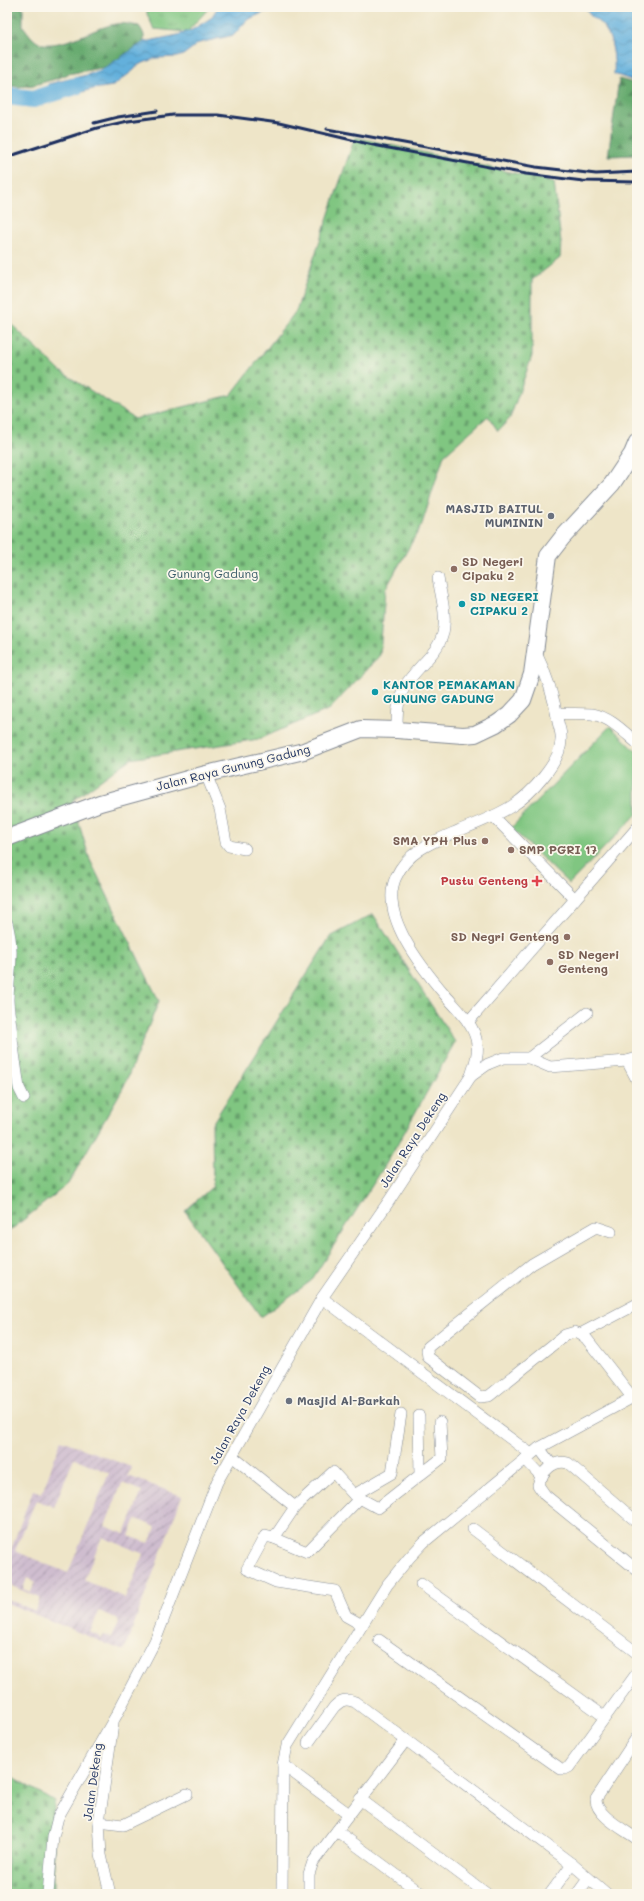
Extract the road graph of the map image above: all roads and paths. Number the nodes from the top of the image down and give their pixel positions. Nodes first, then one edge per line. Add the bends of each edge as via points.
1 (637, 442) edge
2 (438, 578) dead end
3 (536, 653) junction
4 (557, 713) junction
5 (397, 730) junction
6 (637, 743) edge
7 (206, 774) junction
8 (492, 816) junction
9 (637, 828) edge
10 (7, 838) edge
11 (245, 849) dead end
12 (575, 899) junction
13 (7, 923) edge
14 (587, 1013) dead end
15 (468, 1022) junction
16 (9, 1039) edge
17 (529, 1058) junction
18 (632, 1060) edge
19 (470, 1076) junction
20 (637, 1080) edge
21 (24, 1098) dead end
22 (611, 1232) dead end
23 (322, 1298) junction
24 (637, 1304) edge
25 (580, 1334) junction
26 (635, 1396) edge
27 (401, 1414) dead end
28 (419, 1416) dead end
29 (440, 1422) dead end
30 (532, 1454) junction
31 (232, 1456) junction
32 (552, 1465) junction
33 (420, 1475) junction
34 (542, 1477) junction
35 (357, 1496) junction
36 (295, 1507) junction
37 (637, 1522) edge
38 (473, 1529) dead end
39 (274, 1538) junction
40 (637, 1570) edge
41 (421, 1584) dead end
42 (362, 1625) junction
43 (379, 1640) dead end
44 (637, 1653) edge
45 (637, 1673) edge
46 (605, 1717) junction
47 (114, 1720) junction
48 (637, 1737) edge
49 (406, 1740) junction
50 (308, 1743) dead end
51 (634, 1750) edge
52 (283, 1765) junction
53 (187, 1794) dead end
54 (360, 1799) junction
55 (349, 1814) junction
56 (100, 1822) junction
57 (337, 1831) junction
58 (637, 1839) edge
59 (572, 1864) junction
60 (588, 1879) junction
61 (48, 1894) edge
62 (110, 1894) edge
63 (282, 1894) edge
64 (309, 1894) edge
65 (422, 1894) edge
66 (487, 1894) edge
67 (550, 1894) edge
68 (577, 1894) edge
69 (607, 1894) edge

1 - 3 street, Jalan Raya Gunung Gadung via 612,484 548,556
2 - 5 street via 444,616 443,634 438,646 404,686 398,704
3 - 4 street, Jalan Raya Dekeng via 545,670
3 - 5 street, Jalan Raya Gunung Gadung via 523,700 496,724 475,734 463,735
4 - 6 street via 593,714 613,723
4 - 8 street, Jalan Raya Dekeng via 562,740 556,758 527,794 513,806
5 - 7 street, Jalan Raya Gunung Gadung via 361,729 304,751
7 - 10 street, Jalan Raya Gunung Gadung via 100,804
7 - 11 street via 220,809 226,842 229,846
8 - 12 street
8 - 15 street, Jalan Raya Dekeng via 427,845 412,855 396,876 391,894 396,919 407,942 429,976
9 - 12 street
12 - 15 street
13 - 16 street via 12,950 8,1002
14 - 17 street
15 - 19 street, Jalan Raya Dekeng via 477,1043 478,1054
16 - 21 street via 19,1088
17 - 18 street via 550,1067
17 - 19 street via 503,1058
18 - 20 street
19 - 23 street, Jalan Raya Dekeng
22 - 25 street via 596,1227 532,1264 428,1347 427,1354 480,1396 485,1397 565,1335 575,1332
23 - 30 street
23 - 31 street, Jalan Raya Dekeng
24 - 25 street
25 - 26 street
26 - 30 street
27 - 35 street via 392,1473
28 - 33 street
29 - 33 street via 442,1458
30 - 32 street
30 - 34 street
30 - 42 street via 442,1527 409,1558 387,1585
31 - 36 street
31 - 47 street, Jalan Raya Dekeng via 215,1489 155,1641
32 - 34 street
32 - 37 street via 568,1463
33 - 35 street via 378,1508
34 - 40 street via 538,1485 545,1495
35 - 36 street via 333,1472
35 - 39 street via 307,1552
36 - 39 street
38 - 44 street
39 - 42 street via 265,1536 247,1569 276,1582 335,1591 346,1616
41 - 46 street
42 - 52 street via 291,1737 284,1754
43 - 46 street via 561,1769 569,1767
45 - 46 street
47 - 56 street, Jalan Dekeng
47 - 61 street, Jalan Raya Dekeng via 58,1817 52,1837
48 - 51 street
49 - 50 street via 349,1699 334,1707
49 - 54 street
49 - 59 street
51 - 58 street via 596,1799 596,1804 603,1814
52 - 55 street
52 - 63 street
53 - 56 street via 124,1825
54 - 55 street
54 - 66 street
55 - 57 street
56 - 62 street, Jalan Dekeng via 101,1855
57 - 64 street via 313,1862 309,1874
57 - 65 street
59 - 60 street
59 - 67 street
60 - 68 street
60 - 69 street

